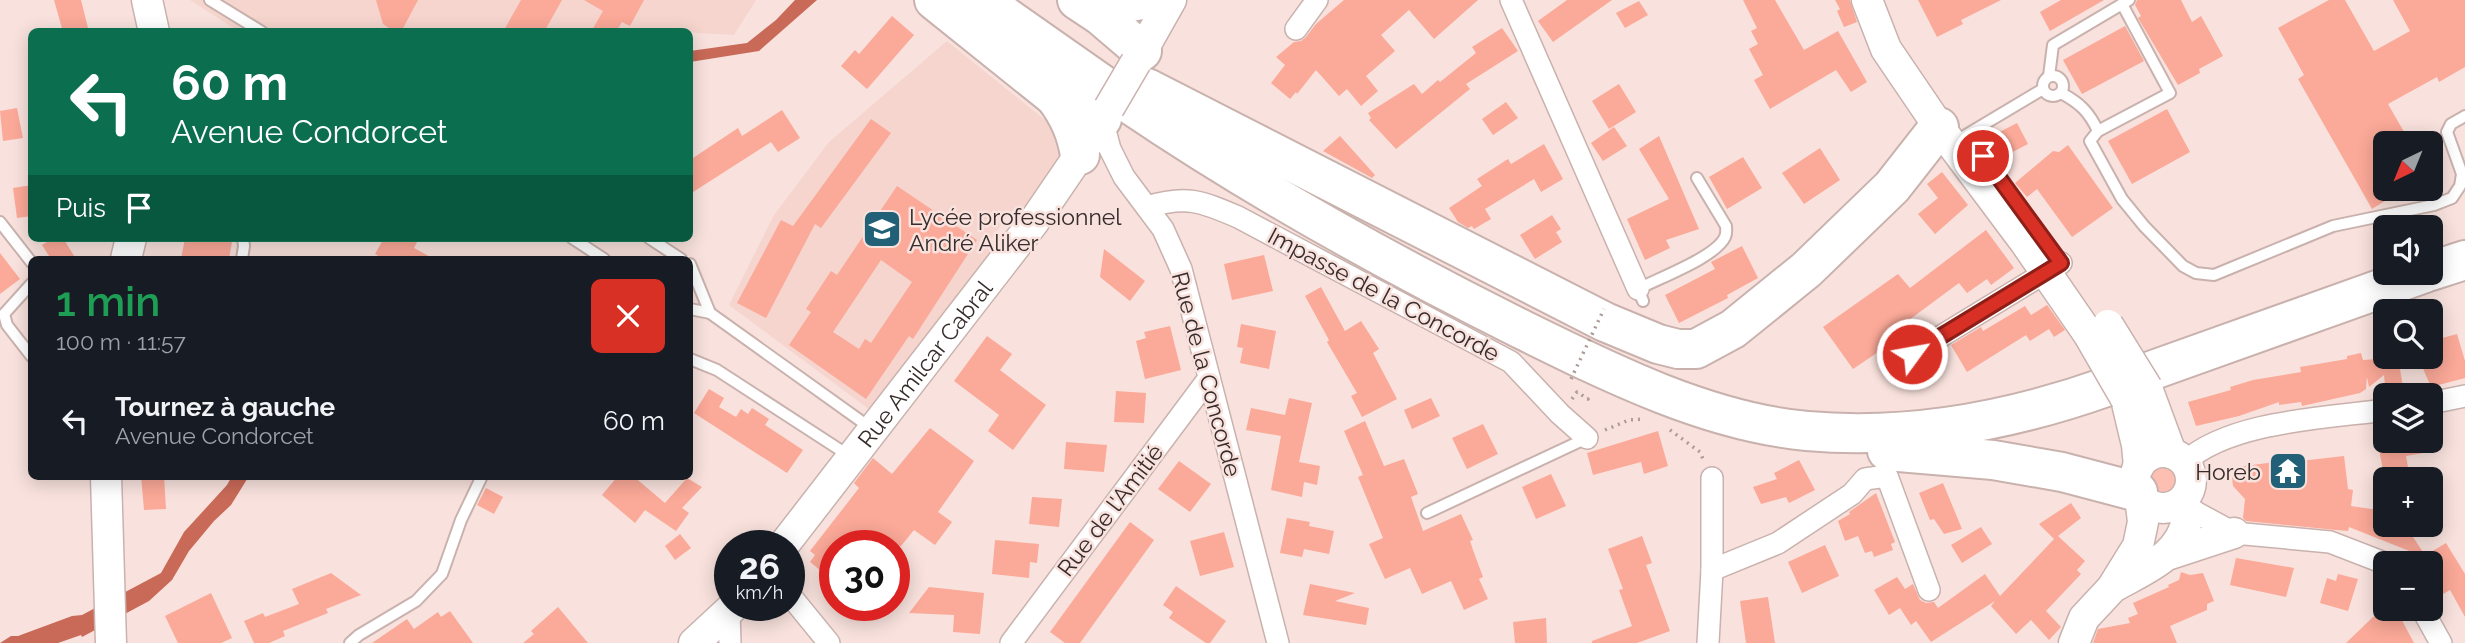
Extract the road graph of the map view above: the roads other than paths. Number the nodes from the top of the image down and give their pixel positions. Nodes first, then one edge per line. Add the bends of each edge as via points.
1 (147, 0) edge
2 (211, 0) edge
3 (934, 0) edge
4 (982, 0) edge
5 (1024, 0) edge
6 (1077, 0) edge
7 (1084, 0) edge
8 (1141, 0) edge
9 (1171, 0) edge
10 (1317, 0) edge
11 (1511, 0) edge
12 (1869, 0) edge
13 (2125, 2) edge
14 (153, 28) edge
15 (256, 28) edge
16 (1296, 29) dead end
17 (2049, 76) junction
18 (1125, 85) junction
19 (2043, 89) junction
20 (2061, 93) junction
21 (1055, 97) junction
22 (2465, 116) edge
23 (2098, 131) junction
24 (1953, 136) junction
25 (1080, 155) junction
26 (1697, 178) dead end
27 (1147, 207) junction
28 (0, 222) edge
29 (2465, 233) edge
30 (2443, 241) edge
31 (578, 242) edge
32 (655, 242) edge
33 (599, 256) edge
34 (676, 256) edge
35 (28, 258) edge
36 (2465, 260) edge
37 (2373, 265) edge
38 (2053, 267) junction
39 (2443, 267) edge
40 (693, 271) edge
41 (2385, 285) edge
42 (28, 287) edge
43 (1640, 295) joint
44 (693, 310) edge
45 (710, 313) junction
46 (28, 352) edge
47 (1912, 354) dead end
48 (693, 360) edge
49 (2118, 366) junction
50 (1209, 378) junction
51 (2465, 396) edge
52 (2443, 401) edge
53 (1647, 404) junction
54 (2373, 412) edge
55 (872, 429) junction
56 (1587, 438) joint
57 (850, 457) junction
58 (2178, 457) junction
59 (1712, 478) road end
60 (106, 480) edge
61 (480, 480) edge
62 (2139, 484) junction
63 (2180, 503) junction
64 (1427, 513) dead end
65 (795, 530) edge
66 (2234, 533) junction
67 (2170, 554) junction
68 (2373, 559) edge
69 (1712, 569) junction
70 (2112, 588) junction
71 (1929, 590) dead end
72 (805, 614) edge
73 (718, 621) edge
74 (731, 621) edge
75 (2429, 621) edge
76 (111, 640) edge
77 (350, 643) edge
78 (694, 643) edge
79 (730, 643) edge
80 (829, 643) edge
81 (1012, 643) edge
82 (1278, 643) edge
83 (1707, 643) edge
84 (2074, 643) edge
85 (2441, 643) edge

1 - 14 main road
2 - 15 lane
3 - 21 highway
4 - 18 highway
5 - 18 highway
6 - 18 highway via 1101,16
7 - 8 highway via 1115,5
9 - 18 main road, Rue Amilcar Cabral
10 - 16 street
11 - 43 street
12 - 24 main road via 1886,49
13 - 17 lane via 2053,45
13 - 23 lane via 2170,93
17 - 19 lane
17 - 20 lane via 2061,80
18 - 21 highway
18 - 24 highway via 1605,322 1678,349 1696,349 1733,330
18 - 25 main road, Rue Amilcar Cabral
18 - 27 street, Rue de la Concorde via 1110,149
18 - 49 highway via 1409,245 1624,354 1723,390 1798,406 1872,412 1940,405
18 - 53 highway via 1206,156
19 - 20 lane via 2050,96
19 - 24 lane
20 - 23 lane via 2080,103
21 - 25 highway via 1069,116
22 - 23 lane via 2447,132 2462,174 2452,198 2333,226 2214,275 2183,266 2122,200 2090,141
24 - 38 main road
25 - 55 main road, Rue Amilcar Cabral via 1033,223
26 - 43 lane via 1726,226 1726,235 1707,254
27 - 50 street, Rue de la Concorde via 1181,269
27 - 56 street, Impasse de la Concorde via 1186,200 1207,203 1238,217 1511,362
28 - 35 lane
29 - 30 highway
31 - 33 lane
32 - 34 lane
36 - 39 highway
37 - 49 highway
38 - 47 street
38 - 49 main road
40 - 45 lane
41 - 49 highway
42 - 46 lane via 4,314
44 - 45 lane
45 - 55 lane
48 - 57 lane via 717,370
49 - 53 highway via 2023,414 1947,428 1806,431
49 - 58 main road
49 - 62 main road via 2137,445
50 - 81 street, Rue de l'Amitié
50 - 82 street, Rue de la Concorde
51 - 52 street
53 - 62 highway via 1766,439 1993,460
54 - 58 street via 2247,429
55 - 57 main road, Rue Amilcar Cabral
56 - 64 lane
57 - 65 main road, Rue Amilcar Cabral
58 - 62 main road via 2153,454
58 - 63 main road via 2192,479
59 - 69 street
60 - 76 main road
61 - 77 lane via 442,574 416,601
62 - 63 main road via 2154,506
62 - 70 main road via 2143,522 2138,546
63 - 66 street
63 - 67 main road via 2187,519 2185,532
66 - 67 main road
66 - 68 street via 2330,542
67 - 70 main road
69 - 71 street via 1778,542 1852,494 1865,479 1887,476
69 - 83 street
70 - 84 main road via 2084,618
72 - 80 street
73 - 78 main road
74 - 79 street
75 - 85 street

